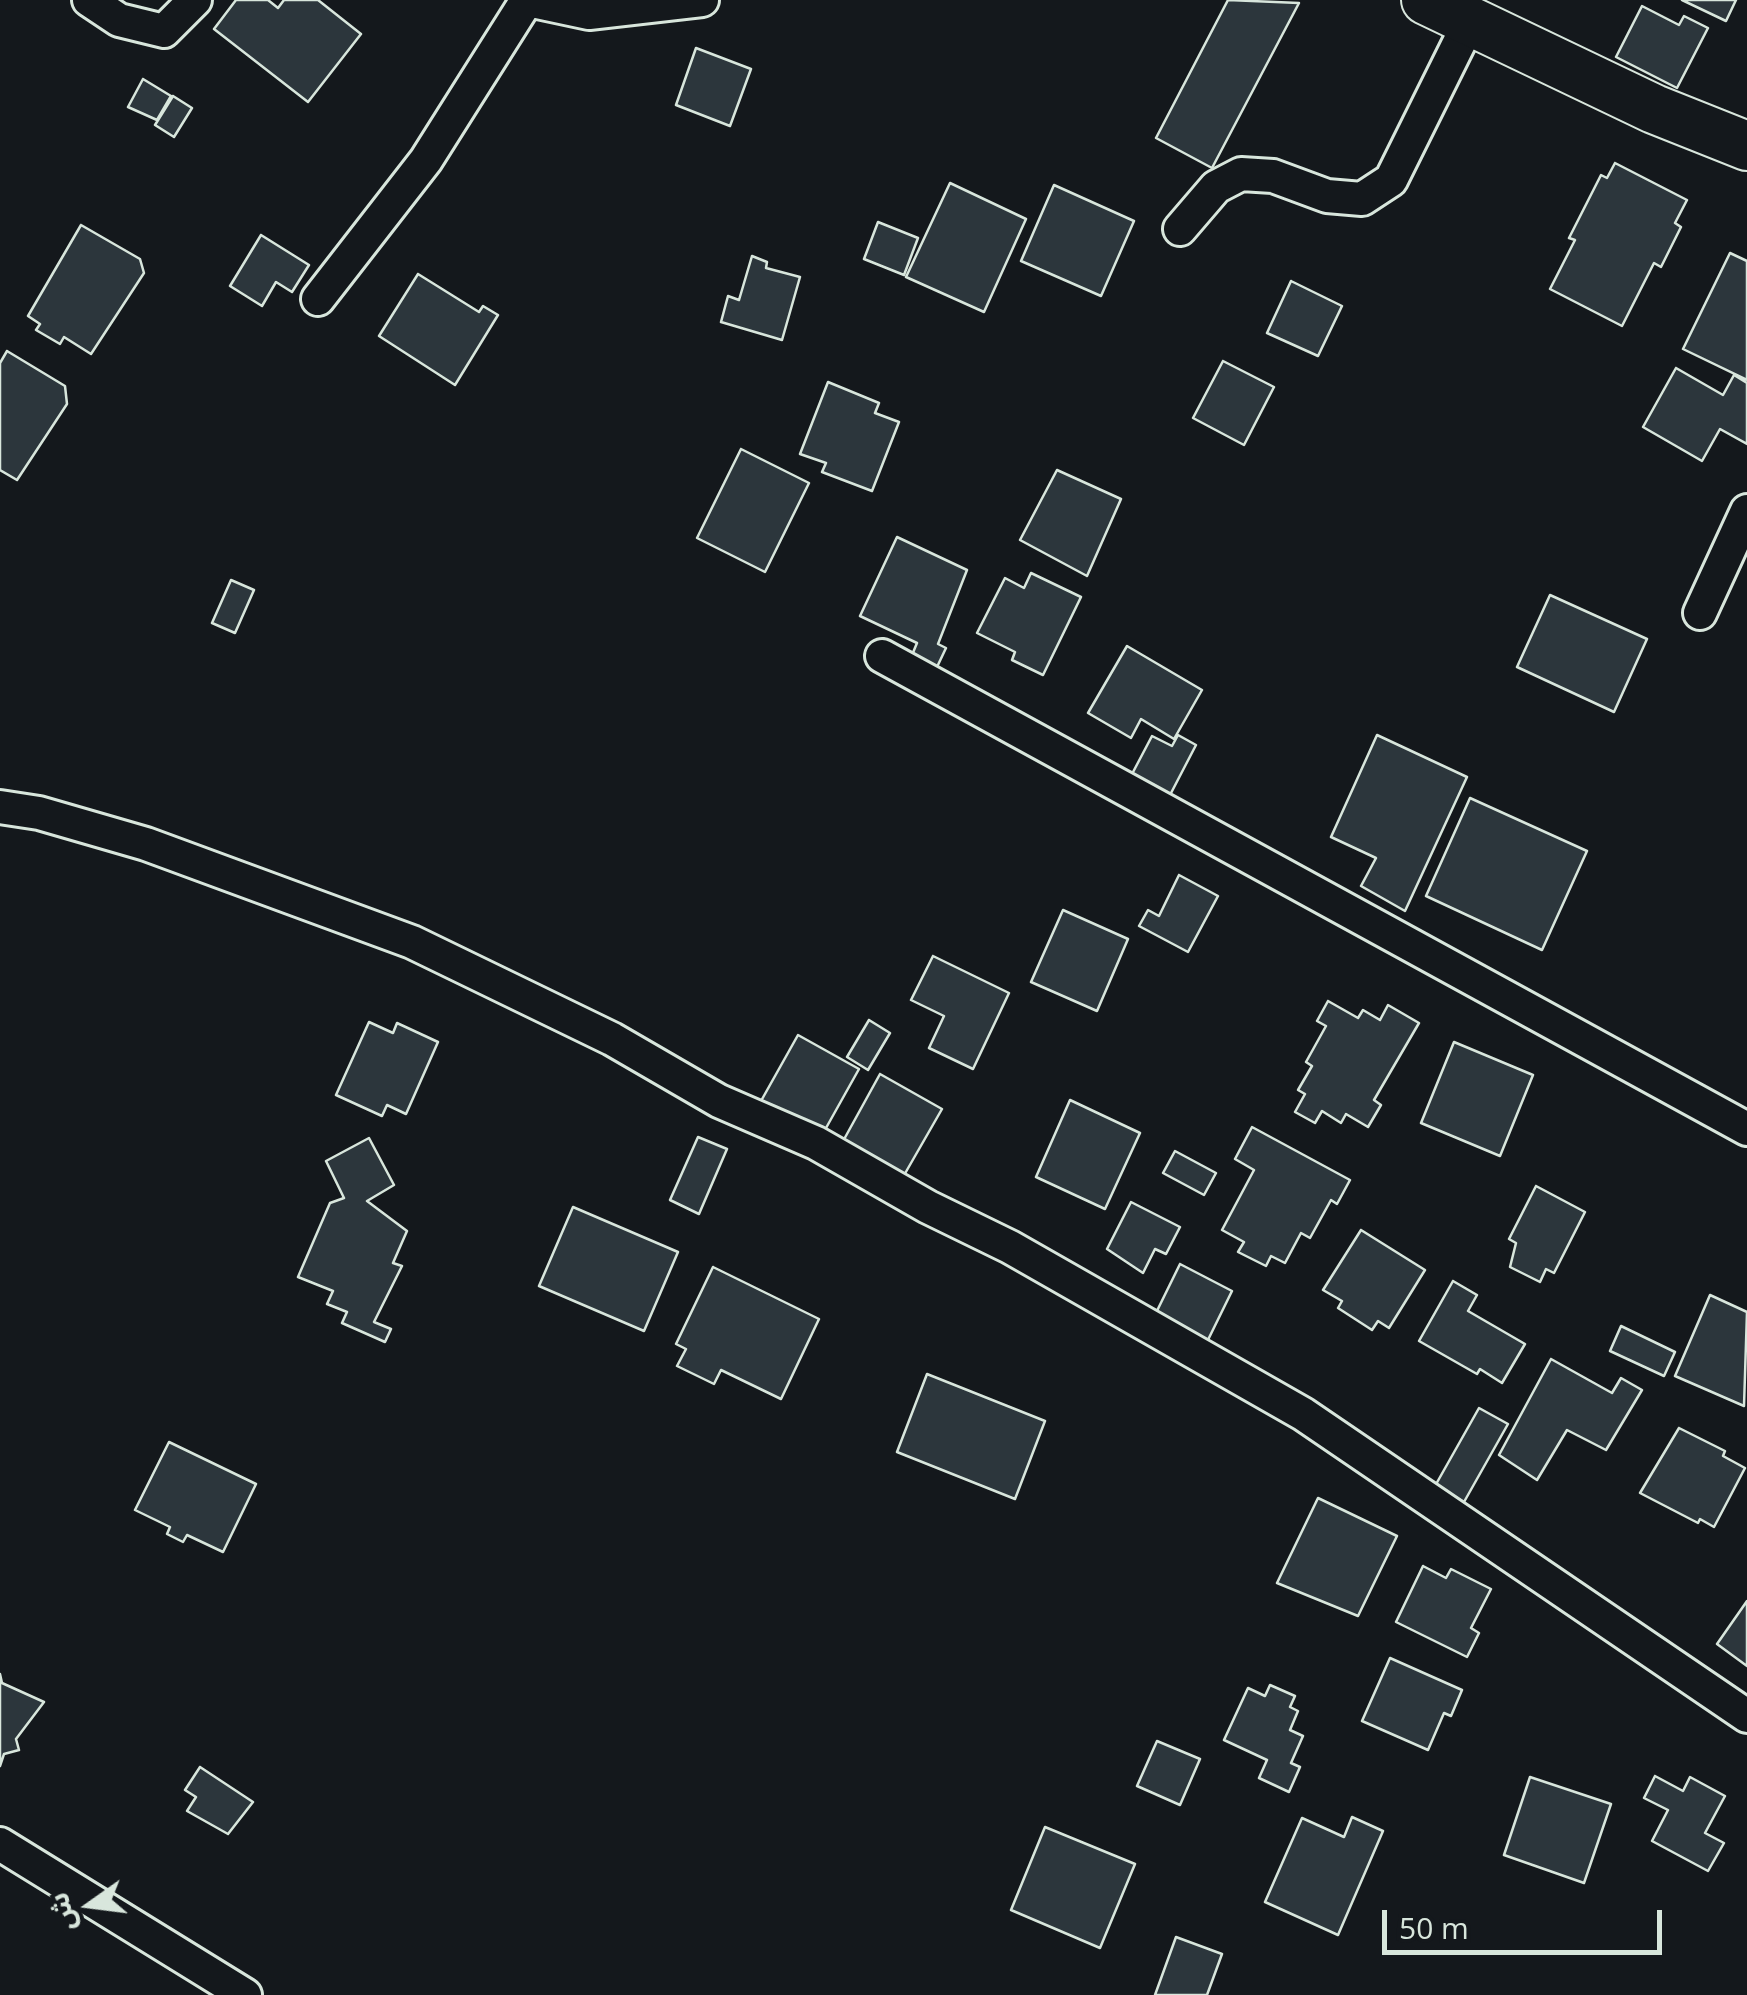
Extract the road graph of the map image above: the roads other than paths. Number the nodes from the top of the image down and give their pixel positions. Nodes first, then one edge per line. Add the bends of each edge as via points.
1 (88, 0) edge
2 (194, 0) edge
3 (528, 0) edge
4 (702, 0) edge
5 (1426, 0) edge
6 (1470, 20) junction
7 (1747, 146) edge
8 (1180, 229) dead end
9 (318, 298) dead end
10 (1747, 511) edge
11 (1700, 612) dead end
12 (882, 656) dead end
13 (0, 808) edge
14 (1747, 1128) edge
15 (1747, 1716) edge
16 (0, 1844) edge
17 (245, 1995) edge

1 - 2 street via 119,20 164,31
3 - 4 street via 589,12
3 - 9 street via 426,160
5 - 6 street
6 - 7 street
6 - 8 street via 1391,180 1362,199 1241,174 1216,187
10 - 11 street
12 - 14 street
13 - 15 street via 39,812 146,844 412,942 612,1039 719,1101 816,1143 1303,1414
16 - 17 street

